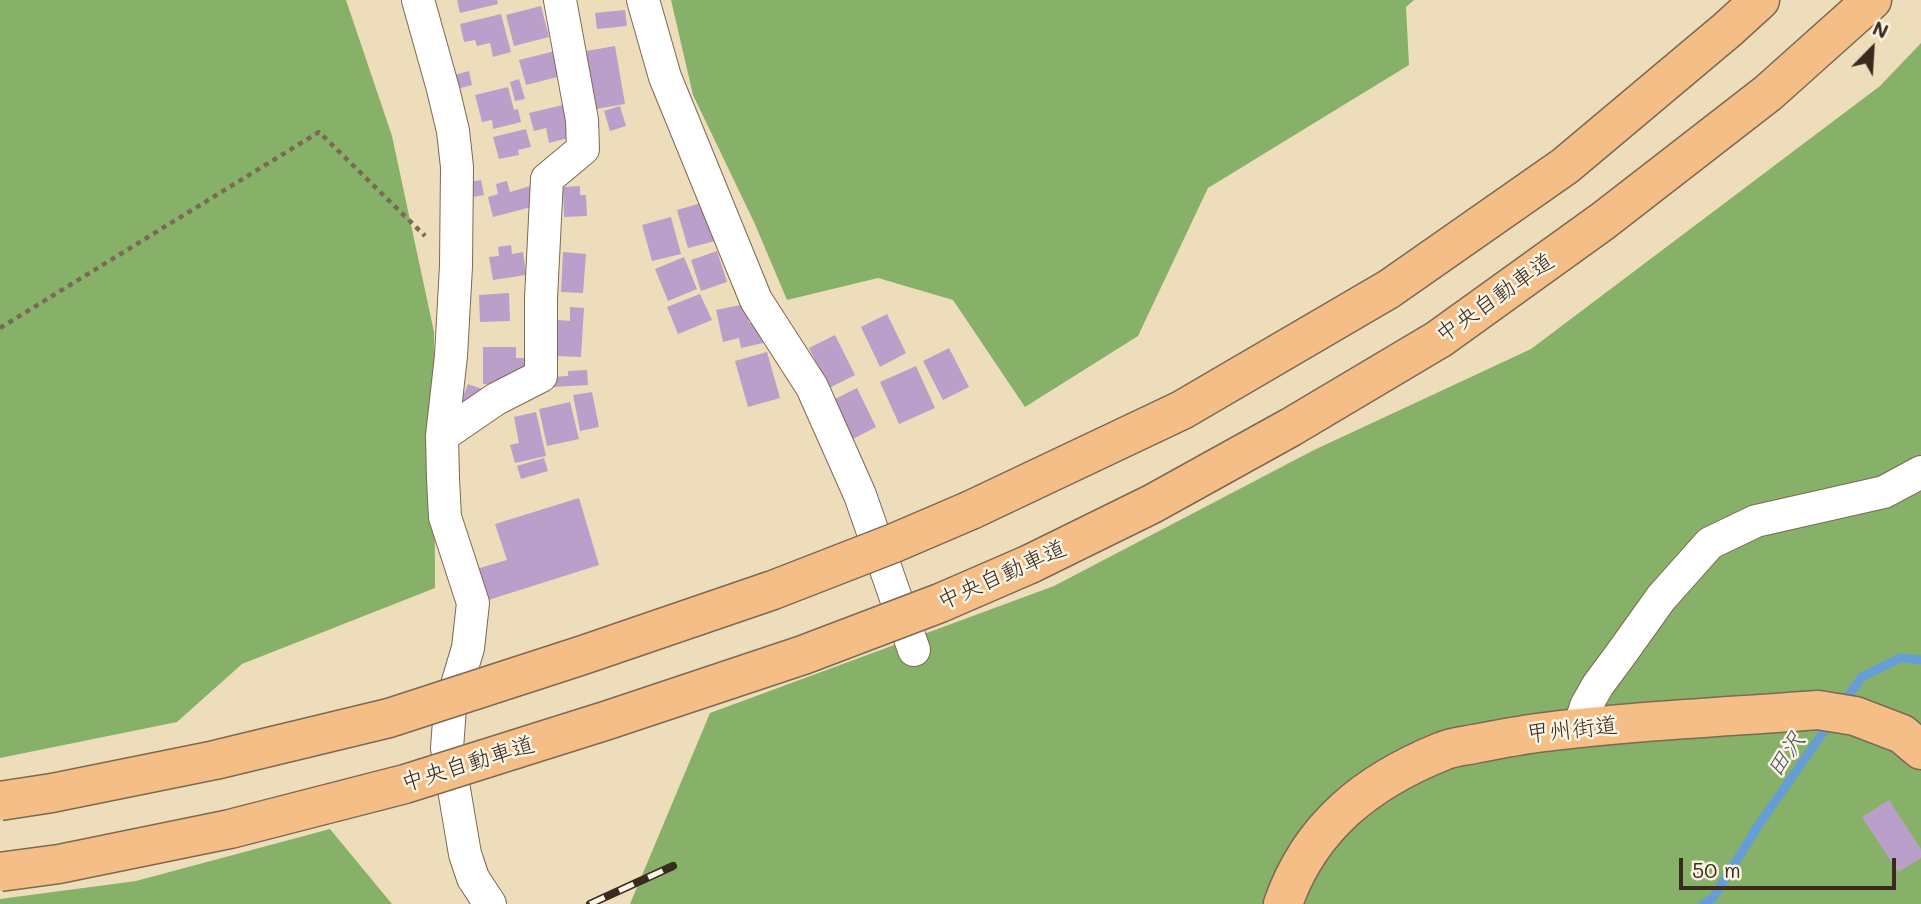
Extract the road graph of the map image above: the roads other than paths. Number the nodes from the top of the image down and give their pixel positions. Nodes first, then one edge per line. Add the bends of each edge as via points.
1 (418, 0) edge
2 (560, 0) edge
3 (643, 0) edge
4 (1759, 0) edge
5 (1872, 0) edge
6 (442, 436) junction
7 (1921, 472) edge
8 (914, 650) dead end
9 (1591, 727) junction
10 (1921, 750) edge
11 (0, 801) edge
12 (0, 872) edge
13 (489, 904) edge
14 (1283, 904) edge

1 - 6 street via 453,131 457,167 451,356
2 - 6 street via 583,149 547,179 541,376
3 - 8 street via 665,77 756,300 812,387 860,495
4 - 11 highway, bridge via 1565,166 1389,289 1182,410 971,510 773,590 389,718 215,760
5 - 12 highway, 中央自動車道, bridge via 1768,93 1439,340 1164,498 1030,564 803,655 405,784 230,829
6 - 13 street via 445,517 473,603 468,648 450,708 447,748 465,854
7 - 9 street via 1884,492 1756,521 1710,543 1661,598 1598,685 1586,706
9 - 10 highway, 甲州街道 via 1818,710 1855,716 1902,734
9 - 14 highway, 甲州街道 via 1445,750 1392,775 1347,806 1325,829 1303,860

